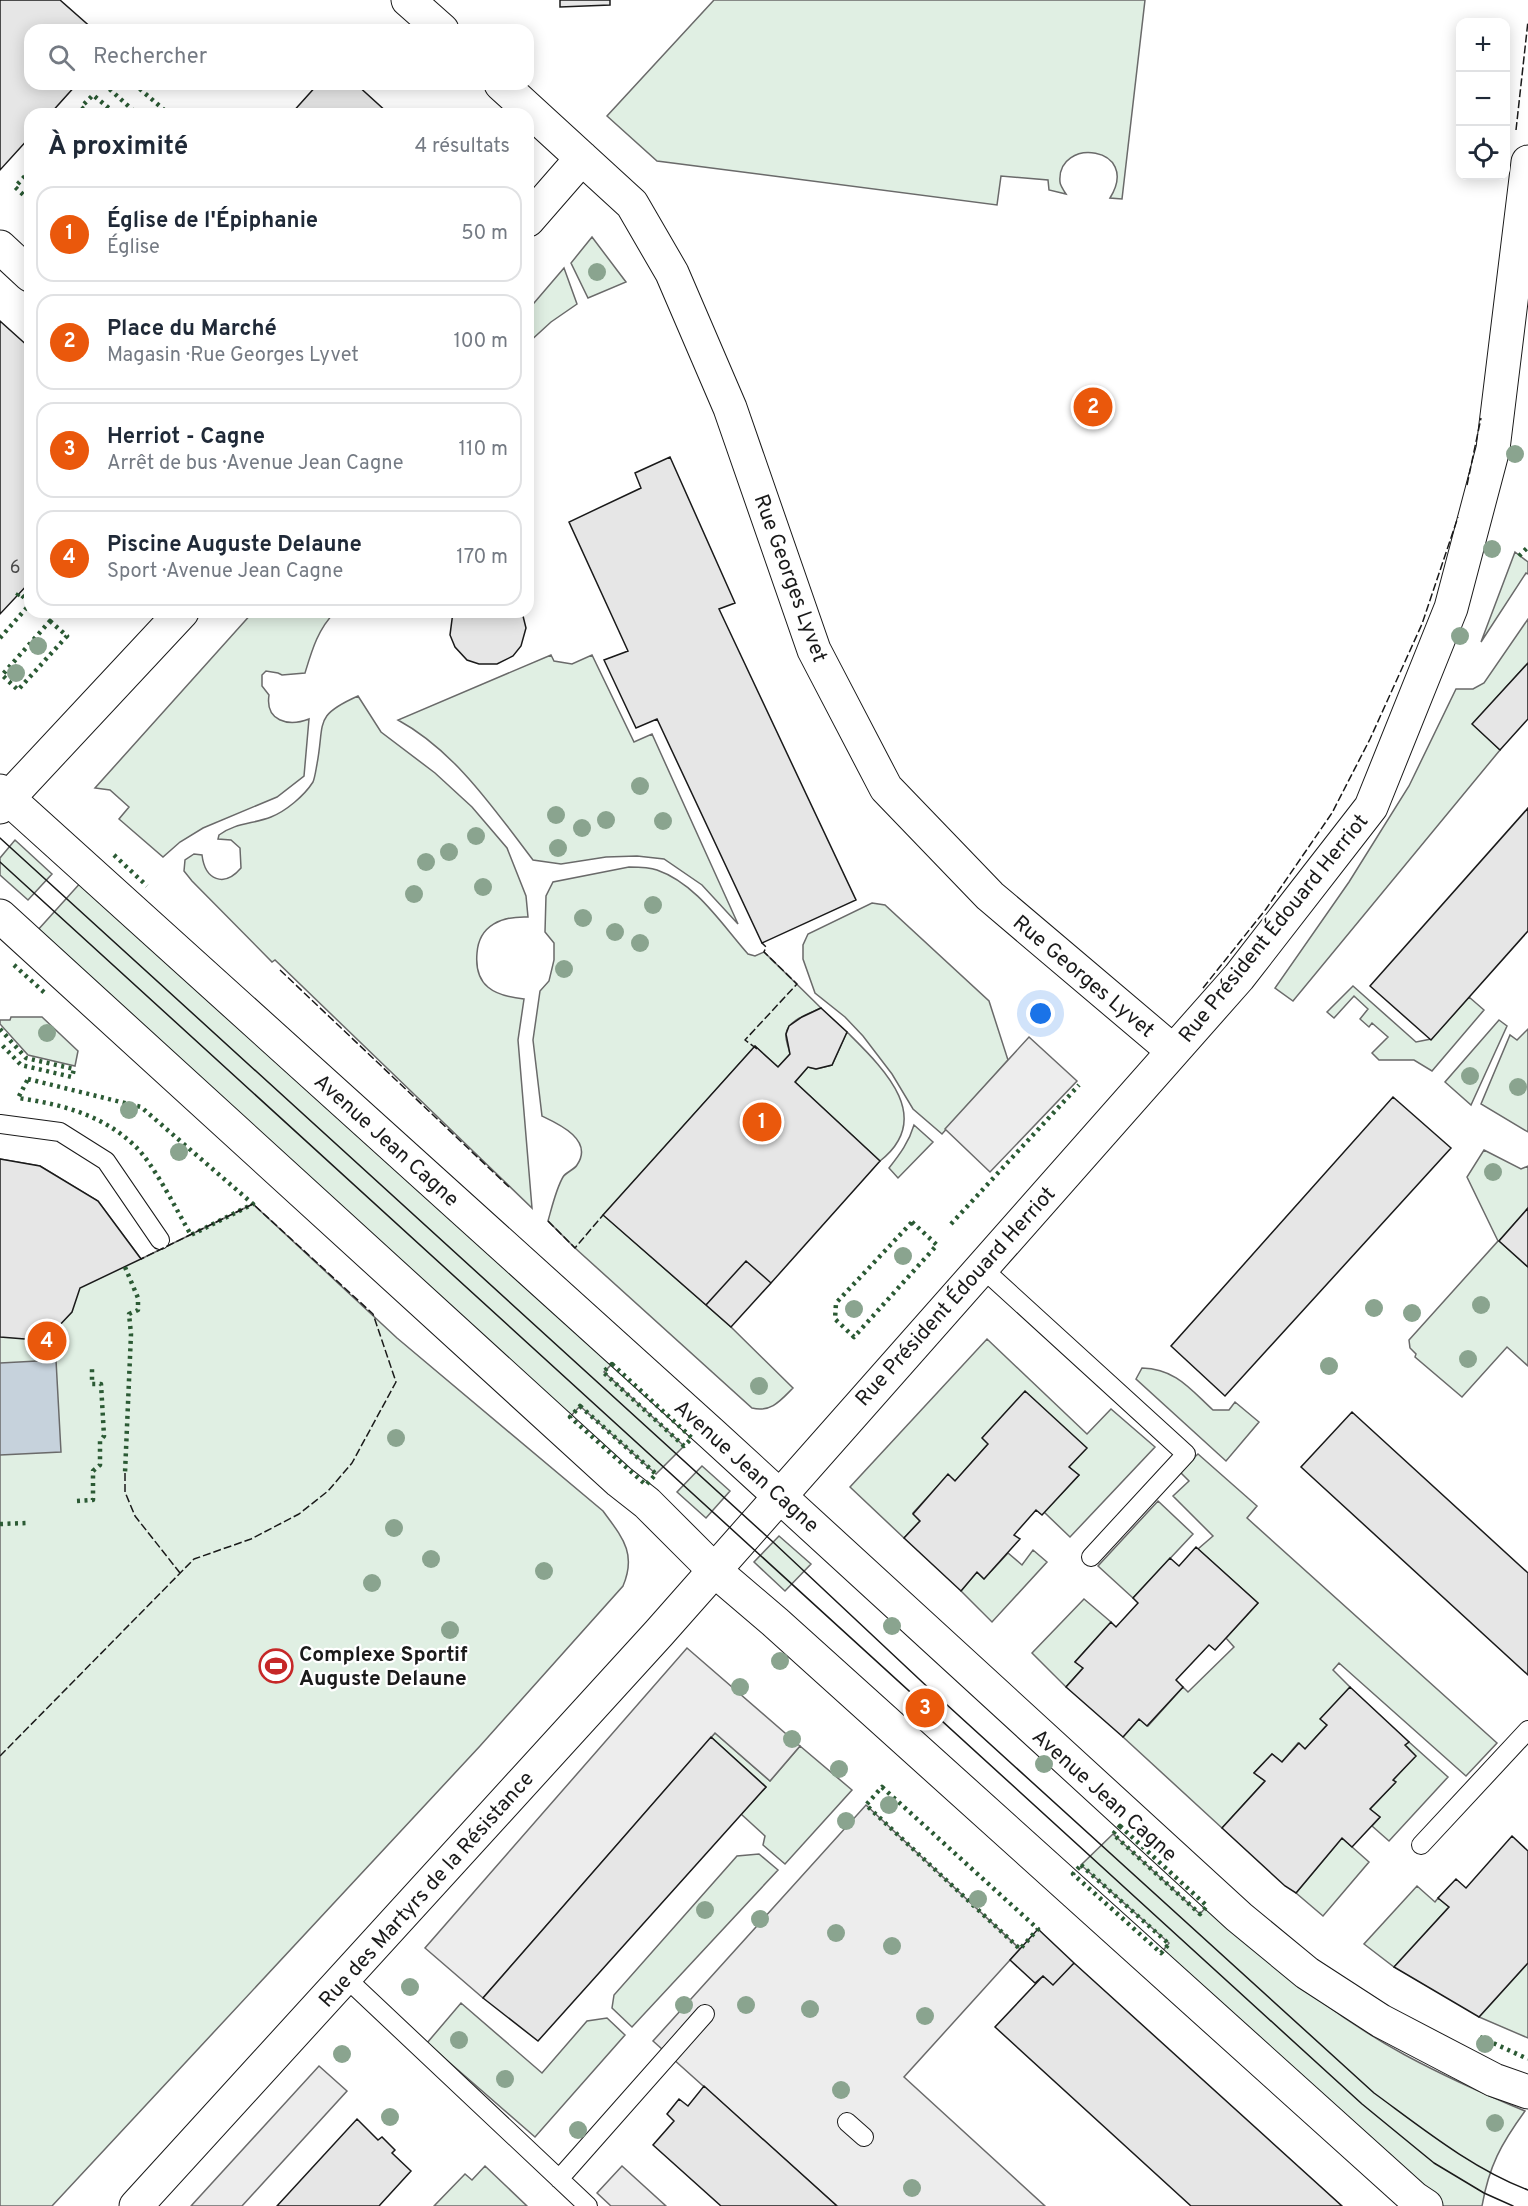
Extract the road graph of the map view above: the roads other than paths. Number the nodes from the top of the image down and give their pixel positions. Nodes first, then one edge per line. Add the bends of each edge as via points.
1 (408, 0) edge
2 (434, 24) edge
3 (508, 90) edge
4 (527, 108) edge
5 (534, 114) edge
6 (582, 158) junction
7 (1528, 162) edge
8 (534, 213) edge
9 (0, 247) edge
10 (24, 269) edge
11 (176, 618) edge
12 (3, 799) edge
13 (0, 916) edge
14 (1173, 1051) junction
15 (0, 1124) edge
16 (160, 1240) dead end
17 (981, 1267) junction
18 (779, 1495) junction
19 (1090, 1557) dead end
20 (714, 1570) junction
21 (1528, 1730) edge
22 (1421, 1845) dead end
23 (346, 1978) junction
24 (705, 2014) dead end
25 (1528, 2092) edge
26 (847, 2122) dead end
27 (864, 2137) dead end
28 (559, 2179) junction
29 (135, 2206) edge
30 (588, 2206) edge
31 (1426, 2206) edge

1 - 2 street
3 - 4 street, Rue Georges Lyvet
5 - 6 street, Rue Georges Lyvet
6 - 8 street
6 - 14 street, Rue Georges Lyvet via 632,204 672,273 730,408 814,650 886,788 990,896
7 - 14 street, Rue Président Édouard Herriot via 1493,449 1450,608 1371,807 1239,977
9 - 10 street
11 - 12 street
12 - 18 street, Avenue Jean Cagne
13 - 20 street via 647,1503
14 - 17 street, Rue Président Édouard Herriot
15 - 16 lane via 60,1132 106,1161
17 - 18 street, Rue Président Édouard Herriot
17 - 19 lane via 1186,1454
18 - 20 street, Rue Président Édouard Herriot
18 - 25 street, Avenue Jean Cagne via 1239,1917 1307,1973 1381,2020 1494,2080
20 - 23 street, Rue des Martyrs de la Résistance
20 - 31 street
21 - 22 lane
23 - 28 lane
23 - 29 street, Rue des Martyrs de la Résistance
24 - 28 lane
26 - 27 lane
28 - 30 lane

